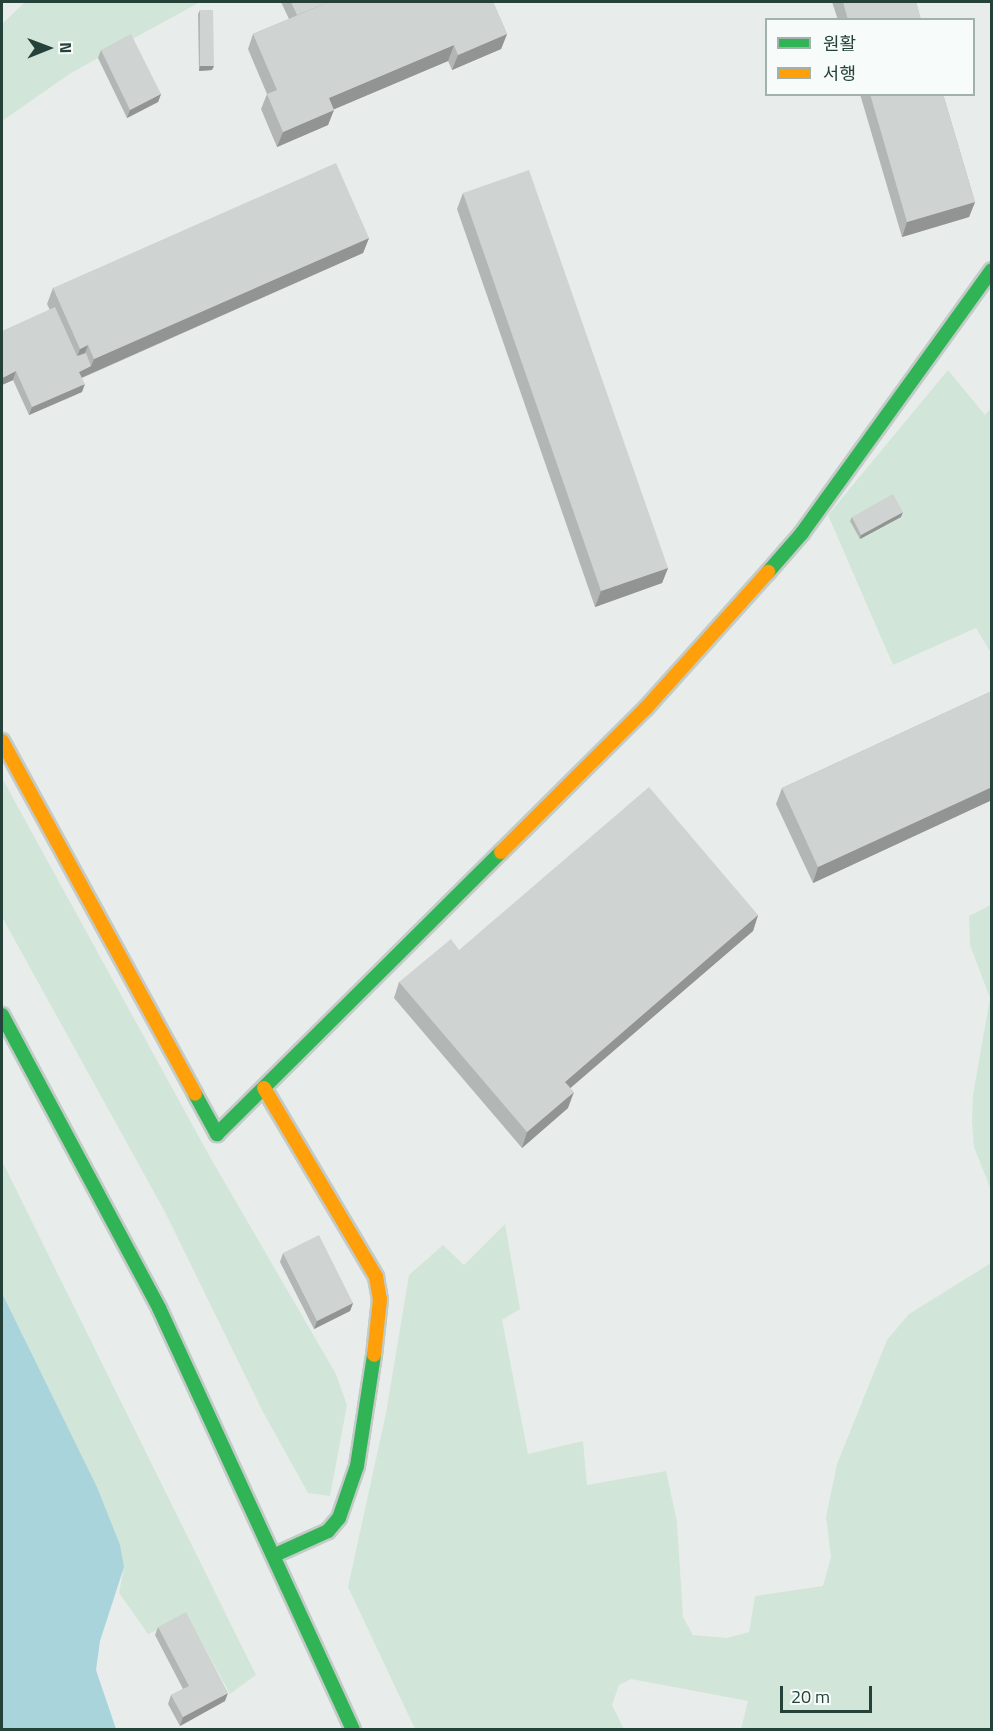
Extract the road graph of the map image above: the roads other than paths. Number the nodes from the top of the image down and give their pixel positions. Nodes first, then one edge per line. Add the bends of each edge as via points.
1 (992, 270) edge
2 (2, 741) edge
3 (2, 1015) edge
4 (264, 1088) junction
5 (274, 1555) junction
6 (353, 1730) edge

1 - 4 main road via 802,533 646,708
2 - 4 main road via 217,1134
3 - 5 main road via 159,1308
4 - 5 main road via 376,1277 380,1299 357,1466 339,1518 328,1531
5 - 6 main road

